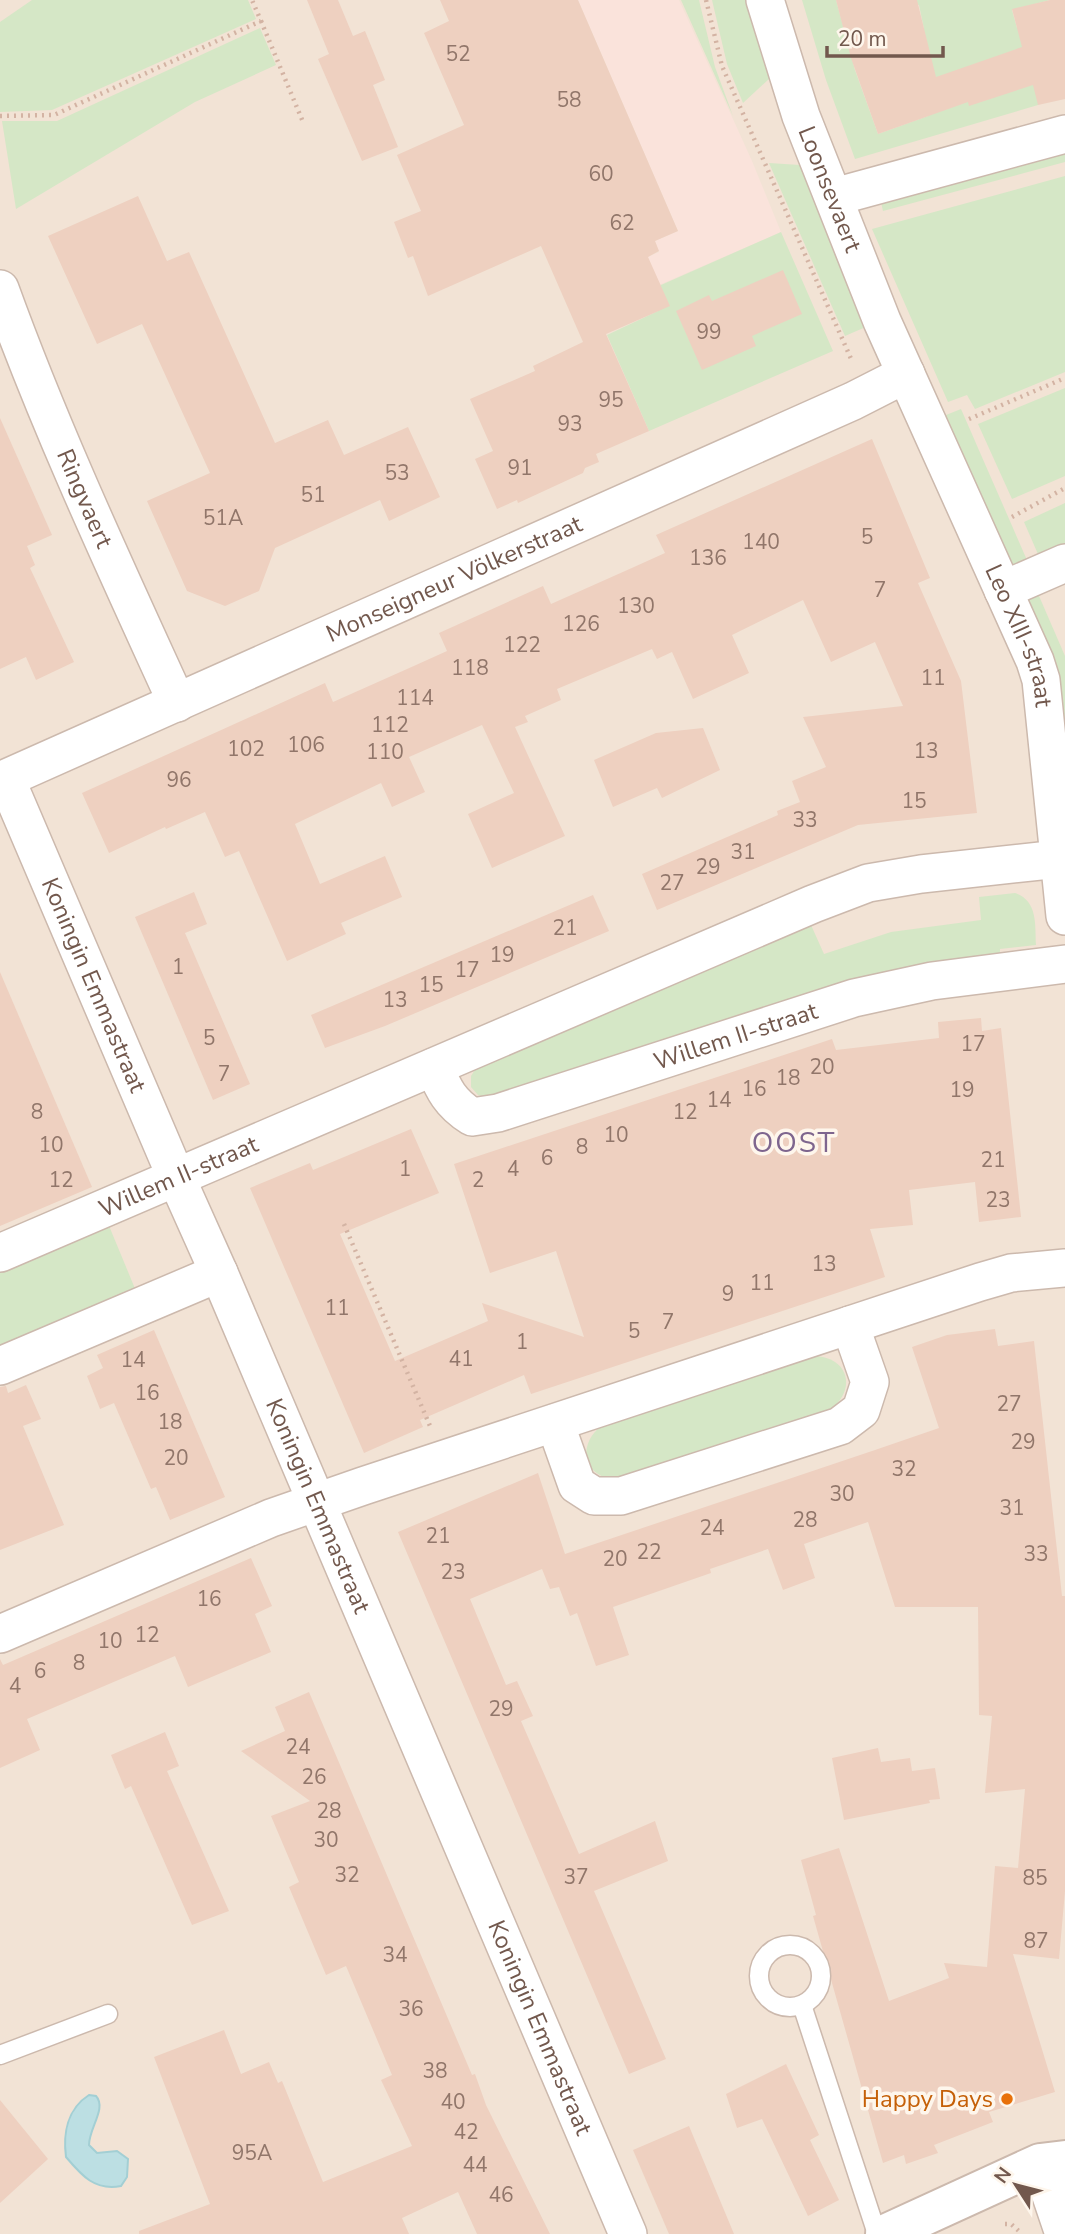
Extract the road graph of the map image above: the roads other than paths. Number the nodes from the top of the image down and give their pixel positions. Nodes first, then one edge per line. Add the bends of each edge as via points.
1 (765, 0) edge
2 (1065, 134) edge
3 (834, 197) junction
4 (0, 289) edge
5 (906, 374) junction
6 (1065, 563) edge
7 (1003, 590) junction
8 (177, 703) junction
9 (3, 780) edge
10 (1059, 859) junction
11 (1065, 916) edge
12 (1065, 964) edge
13 (434, 1067) junction
14 (176, 1177) junction
15 (0, 1253) edge
16 (1065, 1268) edge
17 (219, 1273) junction
18 (850, 1325) junction
19 (0, 1366) edge
20 (555, 1423) junction
21 (316, 1502) junction
22 (0, 1634) edge
23 (802, 2005) dead end
24 (108, 2014) dead end
25 (0, 2055) edge
26 (1065, 2134) edge
27 (1052, 2162) edge
28 (628, 2234) edge
29 (877, 2234) edge
30 (885, 2234) edge
31 (1064, 2234) edge

1 - 3 street, Loonsevaert via 801,116
2 - 3 street
3 - 5 street, Loonsevaert
4 - 8 street, Ringvaert via 78,481
5 - 7 street, Leo XIII-straat
5 - 8 street, Monseigneur Völkerstraat
6 - 7 street
7 - 10 street, Leo XIII-straat via 1041,680
8 - 9 street, Monseigneur Völkerstraat
9 - 14 street, Koningin Emmastraat
10 - 11 street, Leo XIII-straat
10 - 13 street, Willem II-straat via 868,883
12 - 13 street, Willem II-straat via 932,981 853,998 498,1113 472,1117 456,1107
13 - 14 street, Willem II-straat
14 - 15 street, Willem II-straat
14 - 17 street, Koningin Emmastraat
16 - 18 street via 1011,1273
17 - 19 street
17 - 21 street, Koningin Emmastraat
18 - 20 street
18 - 20 street via 870,1382 860,1410 840,1426 621,1496 594,1496 577,1485
20 - 21 street
21 - 22 street
21 - 28 street, Koningin Emmastraat
23 - 29 lane
24 - 25 lane
26 - 27 street via 1057,2138
27 - 30 street
27 - 31 street

